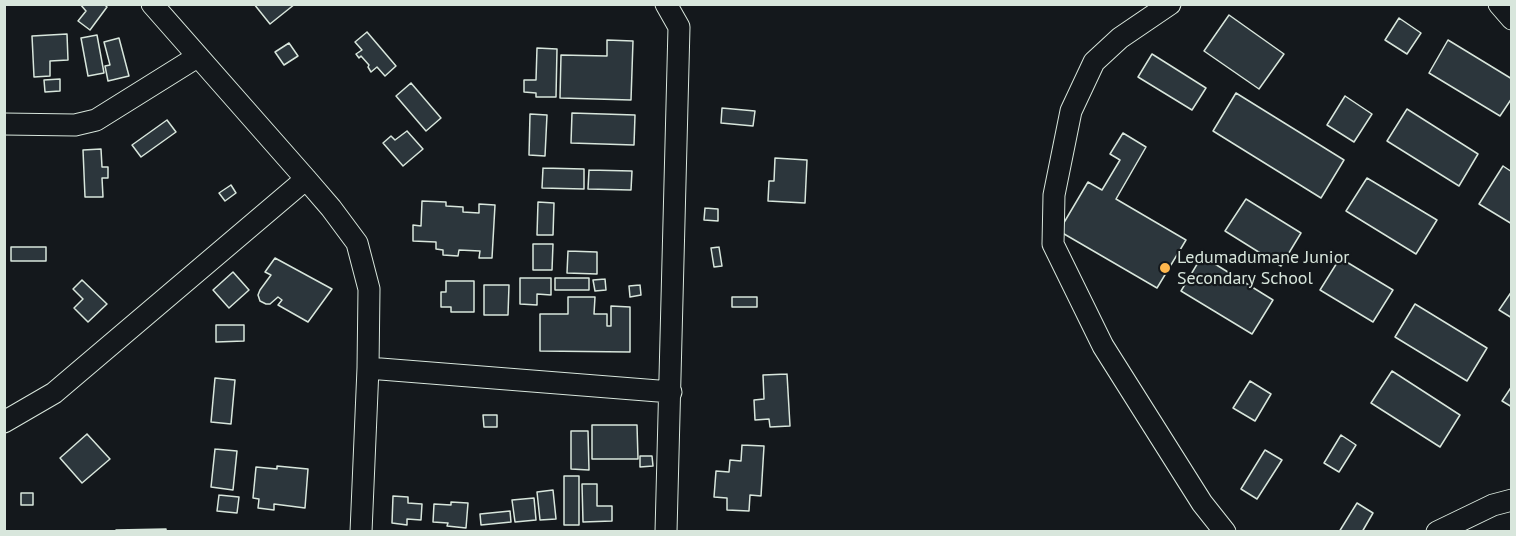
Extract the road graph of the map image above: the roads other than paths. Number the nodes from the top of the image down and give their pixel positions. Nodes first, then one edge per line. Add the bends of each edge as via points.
1 (152, 4) edge
2 (666, 4) edge
3 (1170, 4) edge
4 (1498, 4) edge
5 (1512, 19) edge
6 (197, 57) junction
7 (4, 124) edge
8 (306, 179) junction
9 (368, 368) junction
10 (671, 392) junction
11 (4, 422) edge
12 (1512, 500) edge
13 (361, 531) edge
14 (666, 531) edge
15 (1225, 531) edge
16 (1437, 531) edge

1 - 6 street
2 - 10 street via 679,27
3 - 15 street via 1120,38 1094,62 1071,111 1054,195 1053,244 1103,346 1202,503
4 - 5 street
6 - 7 street via 96,120 75,125
6 - 8 street
8 - 9 street via 357,243 369,289
8 - 11 street via 54,393
9 - 10 street
9 - 13 street
10 - 14 street
12 - 16 street

